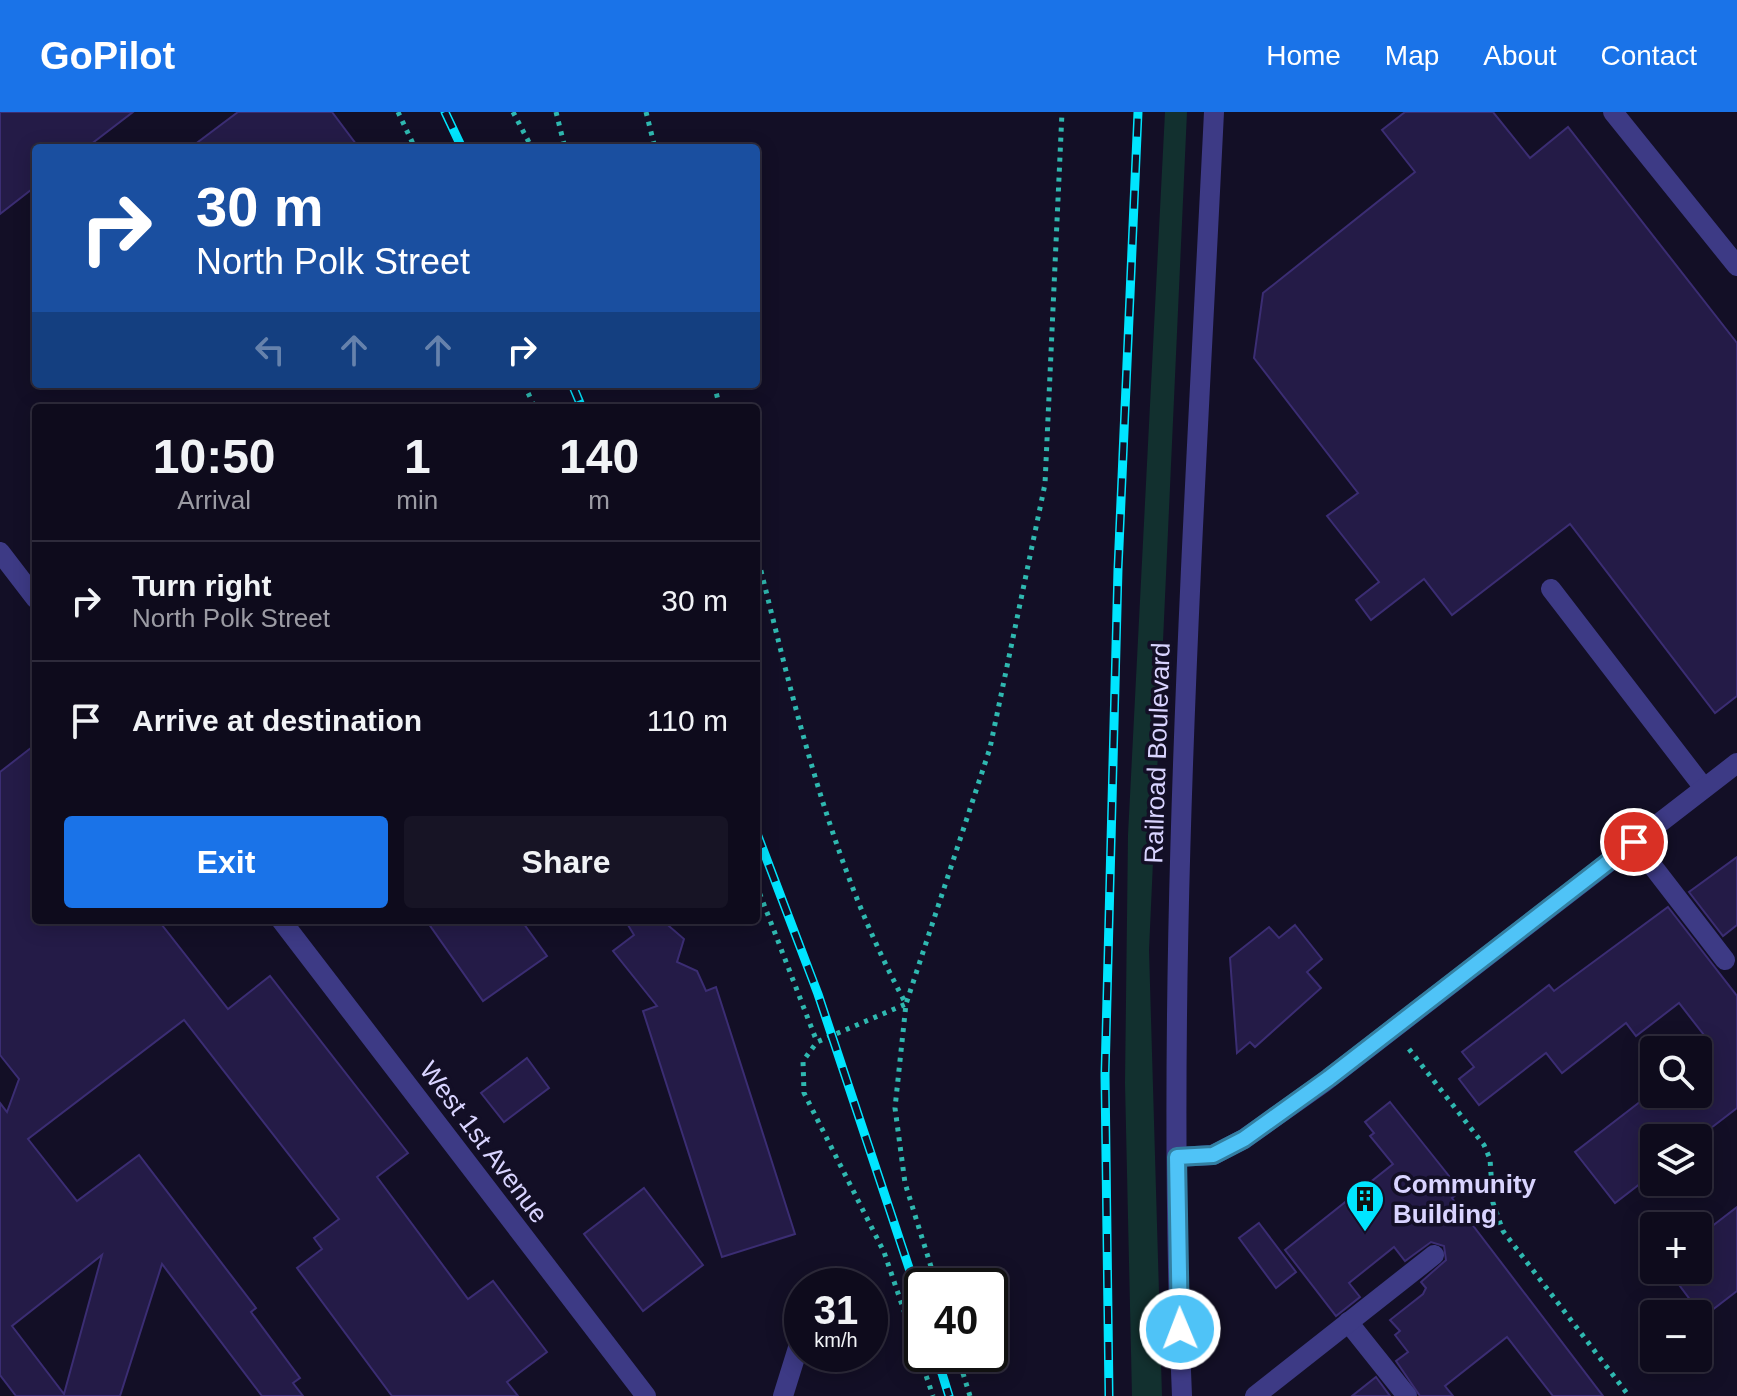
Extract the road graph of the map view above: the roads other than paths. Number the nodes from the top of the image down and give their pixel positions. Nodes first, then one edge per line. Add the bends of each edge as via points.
1 (1214, 112) edge
2 (1613, 112) edge
3 (1737, 266) edge
4 (0, 552) edge
5 (1551, 589) dead end
6 (32, 594) edge
7 (1737, 763) edge
8 (1704, 788) junction
9 (1634, 842) junction
10 (284, 924) edge
11 (1725, 960) dead end
12 (1177, 1157) junction
13 (1434, 1255) dead end
14 (1348, 1322) junction
15 (790, 1372) edge
16 (646, 1396) edge
17 (783, 1396) edge
18 (1182, 1396) edge
19 (1255, 1396) edge
20 (1407, 1396) edge

1 - 12 street, Railroad Boulevard via 1179,816
2 - 3 street
4 - 6 street
5 - 8 street
7 - 8 street
8 - 9 street
9 - 11 street
9 - 12 street via 1244,1139 1213,1155
10 - 16 street, West 1st Avenue
12 - 18 street, Railroad Boulevard
13 - 14 street
14 - 19 street
14 - 20 street
15 - 17 street

